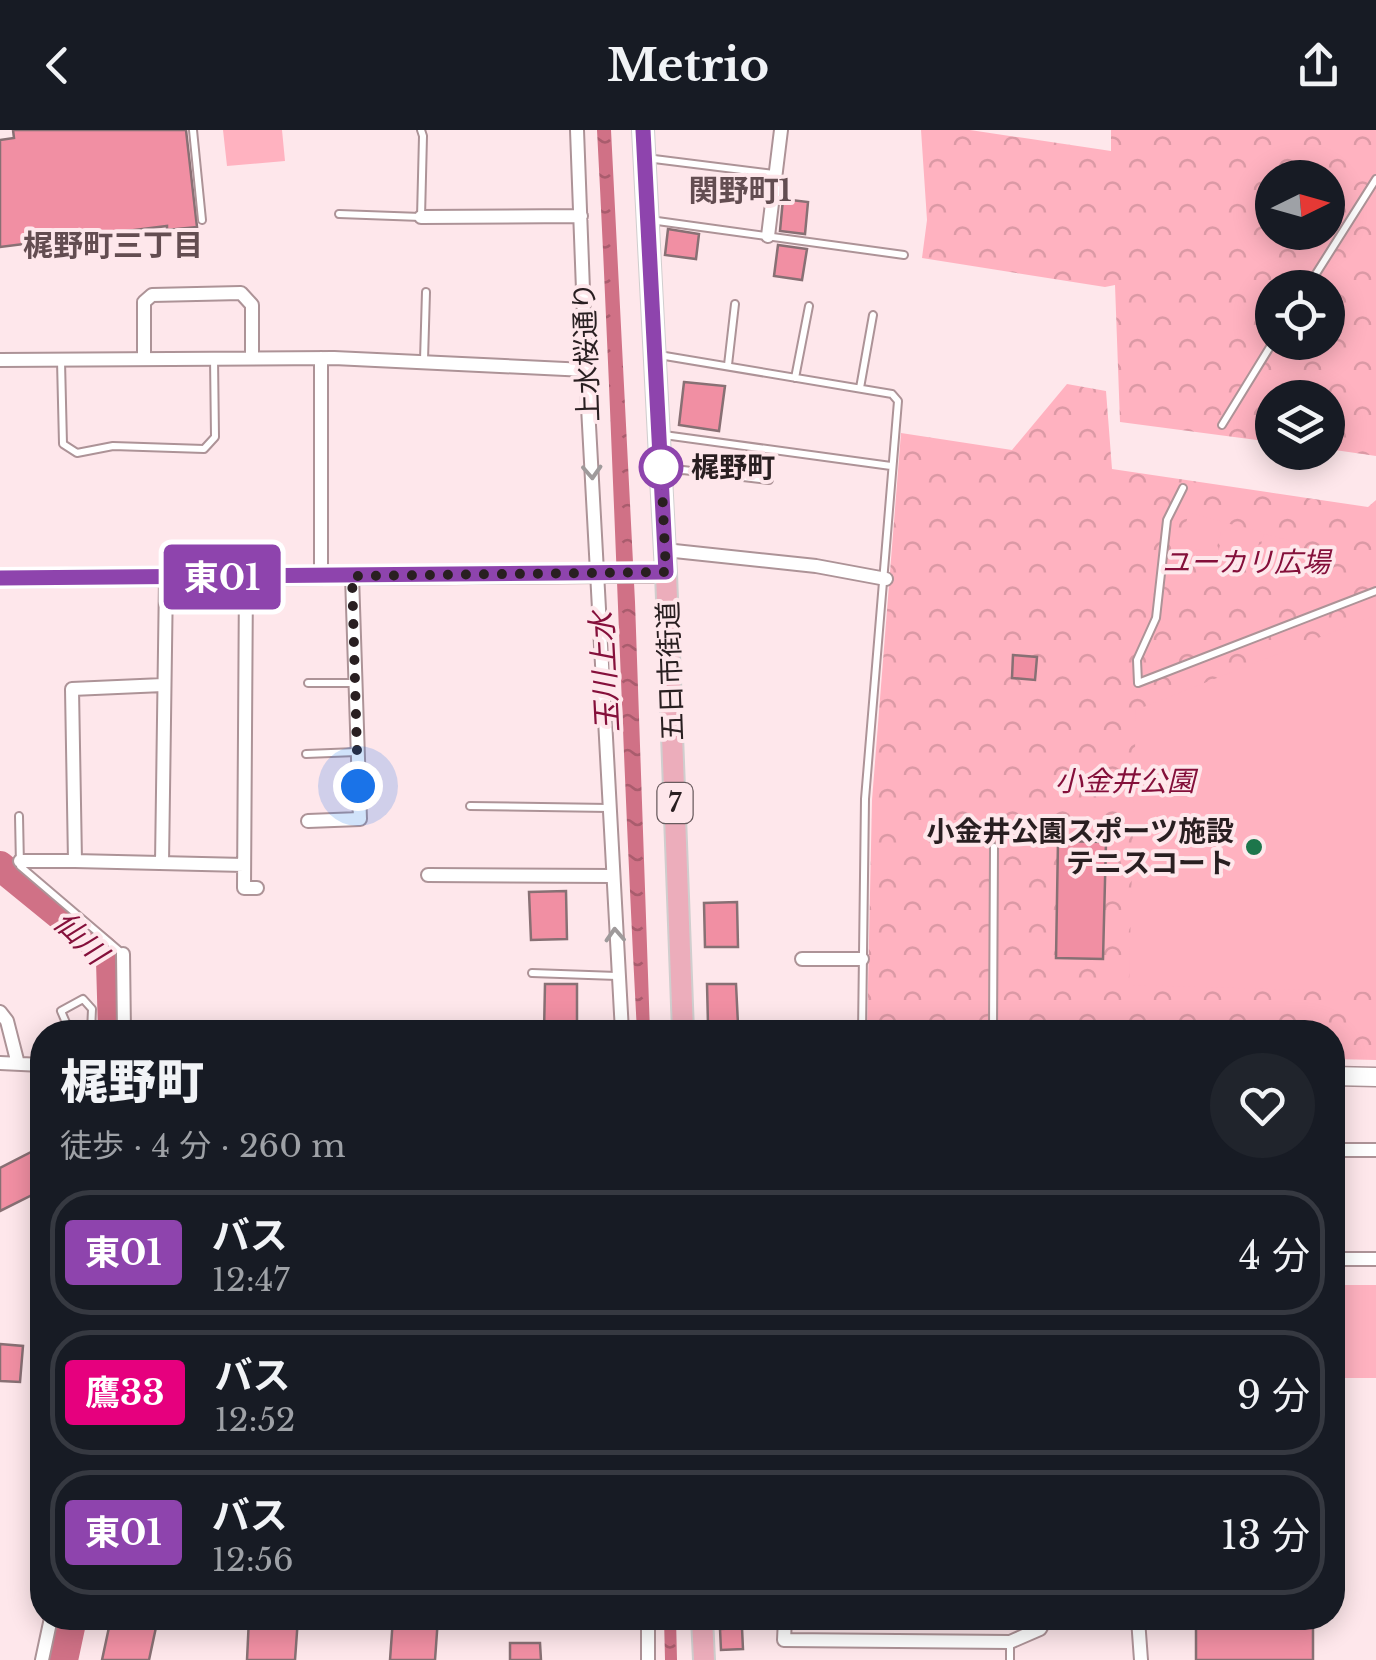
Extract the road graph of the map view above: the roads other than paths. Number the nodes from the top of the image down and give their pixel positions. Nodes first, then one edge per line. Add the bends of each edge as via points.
1 (193, 130) edge
2 (421, 130) edge
3 (577, 130) edge
4 (642, 130) edge
5 (781, 130) edge
6 (645, 158) junction
7 (774, 174) junction
8 (1376, 178) edge
9 (338, 214) dead end
10 (581, 216) junction
11 (421, 217) junction
12 (202, 220) dead end
13 (648, 220) junction
14 (768, 236) junction
15 (904, 255) dead end
16 (1318, 270) edge
17 (426, 292) dead end
18 (736, 304) dead end
19 (809, 306) dead end
20 (872, 316) dead end
21 (656, 356) junction
22 (144, 358) junction
23 (214, 358) junction
24 (252, 358) junction
25 (320, 358) junction
26 (0, 360) edge
27 (1262, 360) edge
28 (61, 361) junction
29 (424, 362) junction
30 (728, 365) junction
31 (586, 370) junction
32 (795, 378) junction
33 (860, 388) junction
34 (1222, 426) dead end
35 (660, 436) junction
36 (891, 466) junction
37 (662, 471) junction
38 (769, 480) dead end
39 (1183, 488) dead end
40 (665, 550) junction
41 (666, 572) junction
42 (602, 574) junction
43 (246, 576) junction
44 (321, 576) junction
45 (352, 576) junction
46 (0, 578) edge
47 (166, 578) junction
48 (886, 579) junction
49 (1376, 591) edge
50 (308, 683) dead end
51 (354, 683) junction
52 (163, 685) junction
53 (356, 752) junction
54 (306, 754) dead end
55 (470, 806) dead end
56 (610, 808) junction
57 (19, 816) dead end
58 (308, 822) dead end
59 (994, 847) dead end
60 (20, 861) junction
61 (75, 861) junction
62 (162, 862) junction
63 (244, 865) junction
64 (428, 875) dead end
65 (613, 876) junction
66 (257, 888) dead end
67 (123, 954) joint
68 (802, 958) dead end
69 (862, 958) junction
70 (532, 973) dead end
71 (617, 976) junction
72 (0, 1012) edge
73 (65, 1020) edge
74 (92, 1020) edge
75 (124, 1020) edge
76 (621, 1020) edge
77 (682, 1020) edge
78 (862, 1020) edge
79 (993, 1020) edge
80 (0, 1064) edge
81 (18, 1064) junction
82 (30, 1064) edge
83 (1345, 1076) edge
84 (1376, 1077) edge
85 (1345, 1150) edge
86 (1376, 1150) edge
87 (1345, 1259) edge
88 (1376, 1259) edge
89 (48, 1630) edge
90 (648, 1630) edge
91 (703, 1630) edge
92 (784, 1630) edge
93 (1038, 1630) edge
94 (1139, 1630) edge
95 (1010, 1642) junction
96 (42, 1660) edge
97 (648, 1660) edge
98 (704, 1660) edge
99 (1010, 1660) edge
100 (1141, 1660) edge

1 - 12 lane
2 - 11 lane
3 - 10 street, 上水桜通り
4 - 6 main road, 五日市街道 / 7
5 - 7 street
6 - 7 lane
6 - 13 main road, 五日市街道 / 7
7 - 14 street
8 - 16 lane
9 - 11 lane
10 - 11 street
10 - 31 street, 上水桜通り
13 - 14 lane
13 - 21 main road, 五日市街道 / 7
14 - 15 lane
17 - 29 lane
18 - 30 lane
19 - 32 lane
20 - 33 lane
21 - 30 lane
21 - 35 main road, 五日市街道 / 7
22 - 23 street
22 - 24 street via 144,302 152,296 240,293 252,305
22 - 28 street
23 - 24 street
23 - 28 lane via 215,437 204,450 112,446 77,453 62,444
24 - 25 street
25 - 29 street
25 - 44 street
26 - 28 street
27 - 34 lane
29 - 31 street
30 - 32 lane
31 -> 42 street, 上水桜通り
32 - 33 lane
33 - 36 lane via 898,401
35 - 36 lane
35 - 37 main road, 五日市街道 / 7
36 - 48 lane
37 - 38 lane
37 - 40 main road, 五日市街道 / 7
39 - 49 lane via 1166,520 1156,618 1137,660 1138,682
40 - 41 main road, 五日市街道 / 7
40 - 48 street
41 - 42 street
41 - 77 main road, 五日市街道 / 7
42 - 45 street
42 - 56 street, 上水桜通り
43 - 44 street
43 - 47 street
43 - 63 street
44 - 45 street
45 - 51 street
46 - 47 street
47 - 52 street
48 - 69 lane via 865,800
50 - 51 lane
51 - 53 street
52 - 61 street via 72,689
52 - 62 street
53 - 54 lane
53 - 58 street via 360,819
55 - 56 lane
56 - 65 street, 上水桜通り
57 - 60 lane
59 - 79 lane
60 - 61 street
60 - 67 lane
61 - 62 street
62 - 63 street
63 - 66 street via 244,888
64 - 65 street
71 -> 65 street, 上水桜通り
67 - 75 street
68 - 69 street
69 - 78 lane
70 - 71 lane
71 - 76 street, 上水桜通り
72 - 81 street
73 - 74 lane via 61,1011 83,999
80 - 81 street
81 - 82 street
83 - 84 street
85 - 86 street
87 - 88 street
89 - 96 street
90 - 97 street
91 - 98 main road
92 - 95 street via 784,1640
93 - 95 street
94 - 100 street
95 - 99 lane

